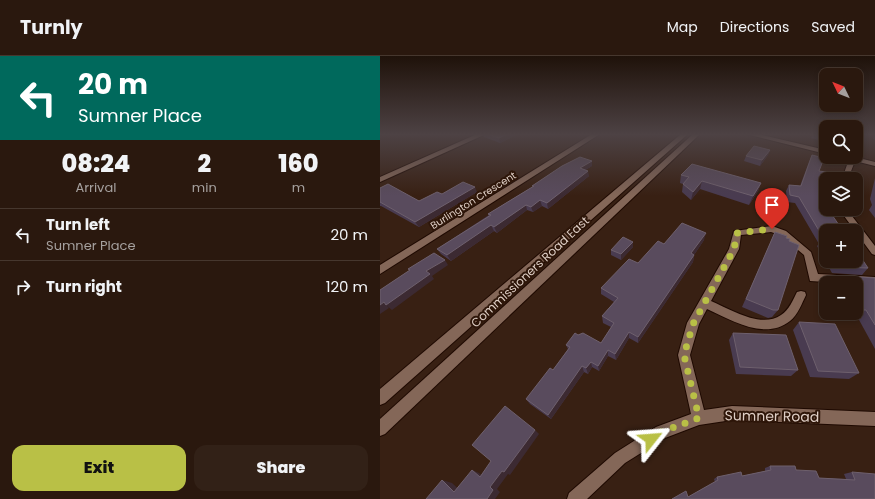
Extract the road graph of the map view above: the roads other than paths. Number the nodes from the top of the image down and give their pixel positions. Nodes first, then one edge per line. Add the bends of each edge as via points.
1 (437, 155) edge
2 (564, 155) edge
3 (661, 155) edge
4 (676, 155) edge
5 (863, 160) edge
6 (875, 164) edge
7 (380, 180) edge
8 (848, 216) edge
9 (875, 252) edge
10 (380, 270) edge
11 (875, 281) edge
12 (801, 295) dead end
13 (705, 303) junction
14 (380, 398) edge
15 (699, 418) junction
16 (875, 419) edge
17 (380, 429) edge
18 (575, 499) edge

1 - 7 street
2 - 10 street, Burlington Crescent
3 - 14 street, Commissioners Road East
4 - 17 street, Commissioners Road East
5 - 6 street
8 - 9 street
11 - 13 street via 814,278 808,254 783,233 772,229 737,233 734,249
12 - 13 street via 787,318 768,325 748,322
13 - 15 street via 693,324 684,355
15 - 16 street, Sumner Road via 732,413
15 - 18 street, Sumner Road via 661,432 620,458

